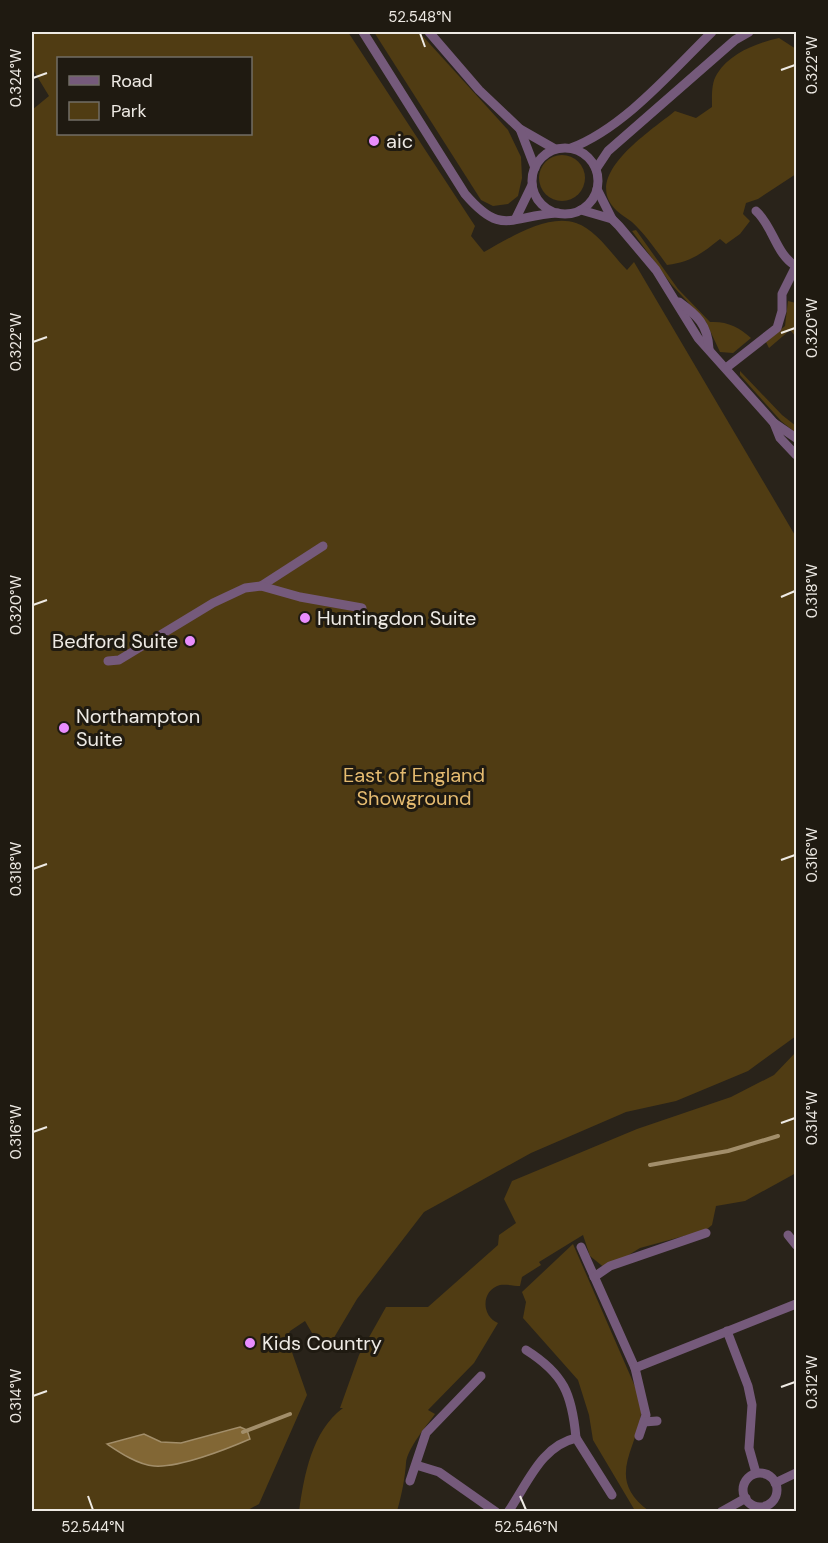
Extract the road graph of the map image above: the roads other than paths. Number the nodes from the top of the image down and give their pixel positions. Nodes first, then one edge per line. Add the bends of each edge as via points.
1 (363, 32) edge
2 (429, 32) edge
3 (712, 32) edge
4 (749, 32) edge
5 (520, 129) junction
6 (571, 148) junction
7 (555, 149) junction
8 (535, 168) junction
9 (597, 169) junction
10 (532, 185) junction
11 (597, 189) junction
12 (581, 210) junction
13 (756, 211) dead end
14 (558, 213) junction
15 (516, 218) junction
16 (612, 219) junction
17 (796, 266) edge
18 (726, 368) junction
19 (774, 423) junction
20 (796, 438) edge
21 (796, 455) edge
22 (323, 546) dead end
23 (261, 586) junction
24 (362, 608) dead end
25 (108, 661) dead end
26 (706, 1233) dead end
27 (788, 1235) dead end
28 (796, 1245) edge
29 (581, 1247) dead end
30 (594, 1277) junction
31 (796, 1304) edge
32 (727, 1331) junction
33 (526, 1350) dead end
34 (635, 1368) junction
35 (481, 1376) dead end
36 (657, 1421) dead end
37 (644, 1422) junction
38 (639, 1436) dead end
39 (576, 1438) junction
40 (416, 1465) junction
41 (756, 1473) junction
42 (796, 1473) edge
43 (410, 1481) dead end
44 (775, 1483) junction
45 (612, 1495) dead end
46 (746, 1497) junction
47 (772, 1508) edge
48 (496, 1512) edge
49 (508, 1512) edge
50 (721, 1512) edge

1 - 15 street via 465,194 489,219 498,222
2 - 5 street via 479,90
3 - 6 street via 612,126
4 - 9 street via 631,129 608,151
5 - 7 street
5 - 8 street
6 - 7 street
6 - 9 street via 591,159
7 - 8 street via 539,160
8 - 10 street
9 - 11 street
10 - 14 street via 541,203
10 - 15 street
11 - 12 street
11 - 16 street
12 - 14 street
12 - 16 street
13 - 17 street via 787,261
14 - 15 street
16 - 18 street via 638,246 677,300 685,319
17 - 18 street via 782,294 777,328
18 - 19 street
19 - 20 street
19 - 21 street via 780,438
22 - 23 street
23 - 24 street
23 - 25 street via 245,588 213,603 119,660
26 - 30 street via 610,1266
27 - 28 street
29 - 30 street
30 - 34 street
31 - 32 street
32 - 34 street
32 - 41 street via 752,1405 748,1448
33 - 39 street via 549,1364 567,1387
34 - 37 street via 643,1397
35 - 40 street via 426,1433
36 - 37 street
37 - 38 street
39 - 45 street
39 - 49 street via 560,1442 543,1457
40 - 43 street
40 - 48 street via 439,1472
41 - 44 street via 769,1475
41 - 46 street via 745,1484
42 - 44 street
44 - 47 street via 777,1492
46 - 47 street via 754,1505
46 - 50 street

